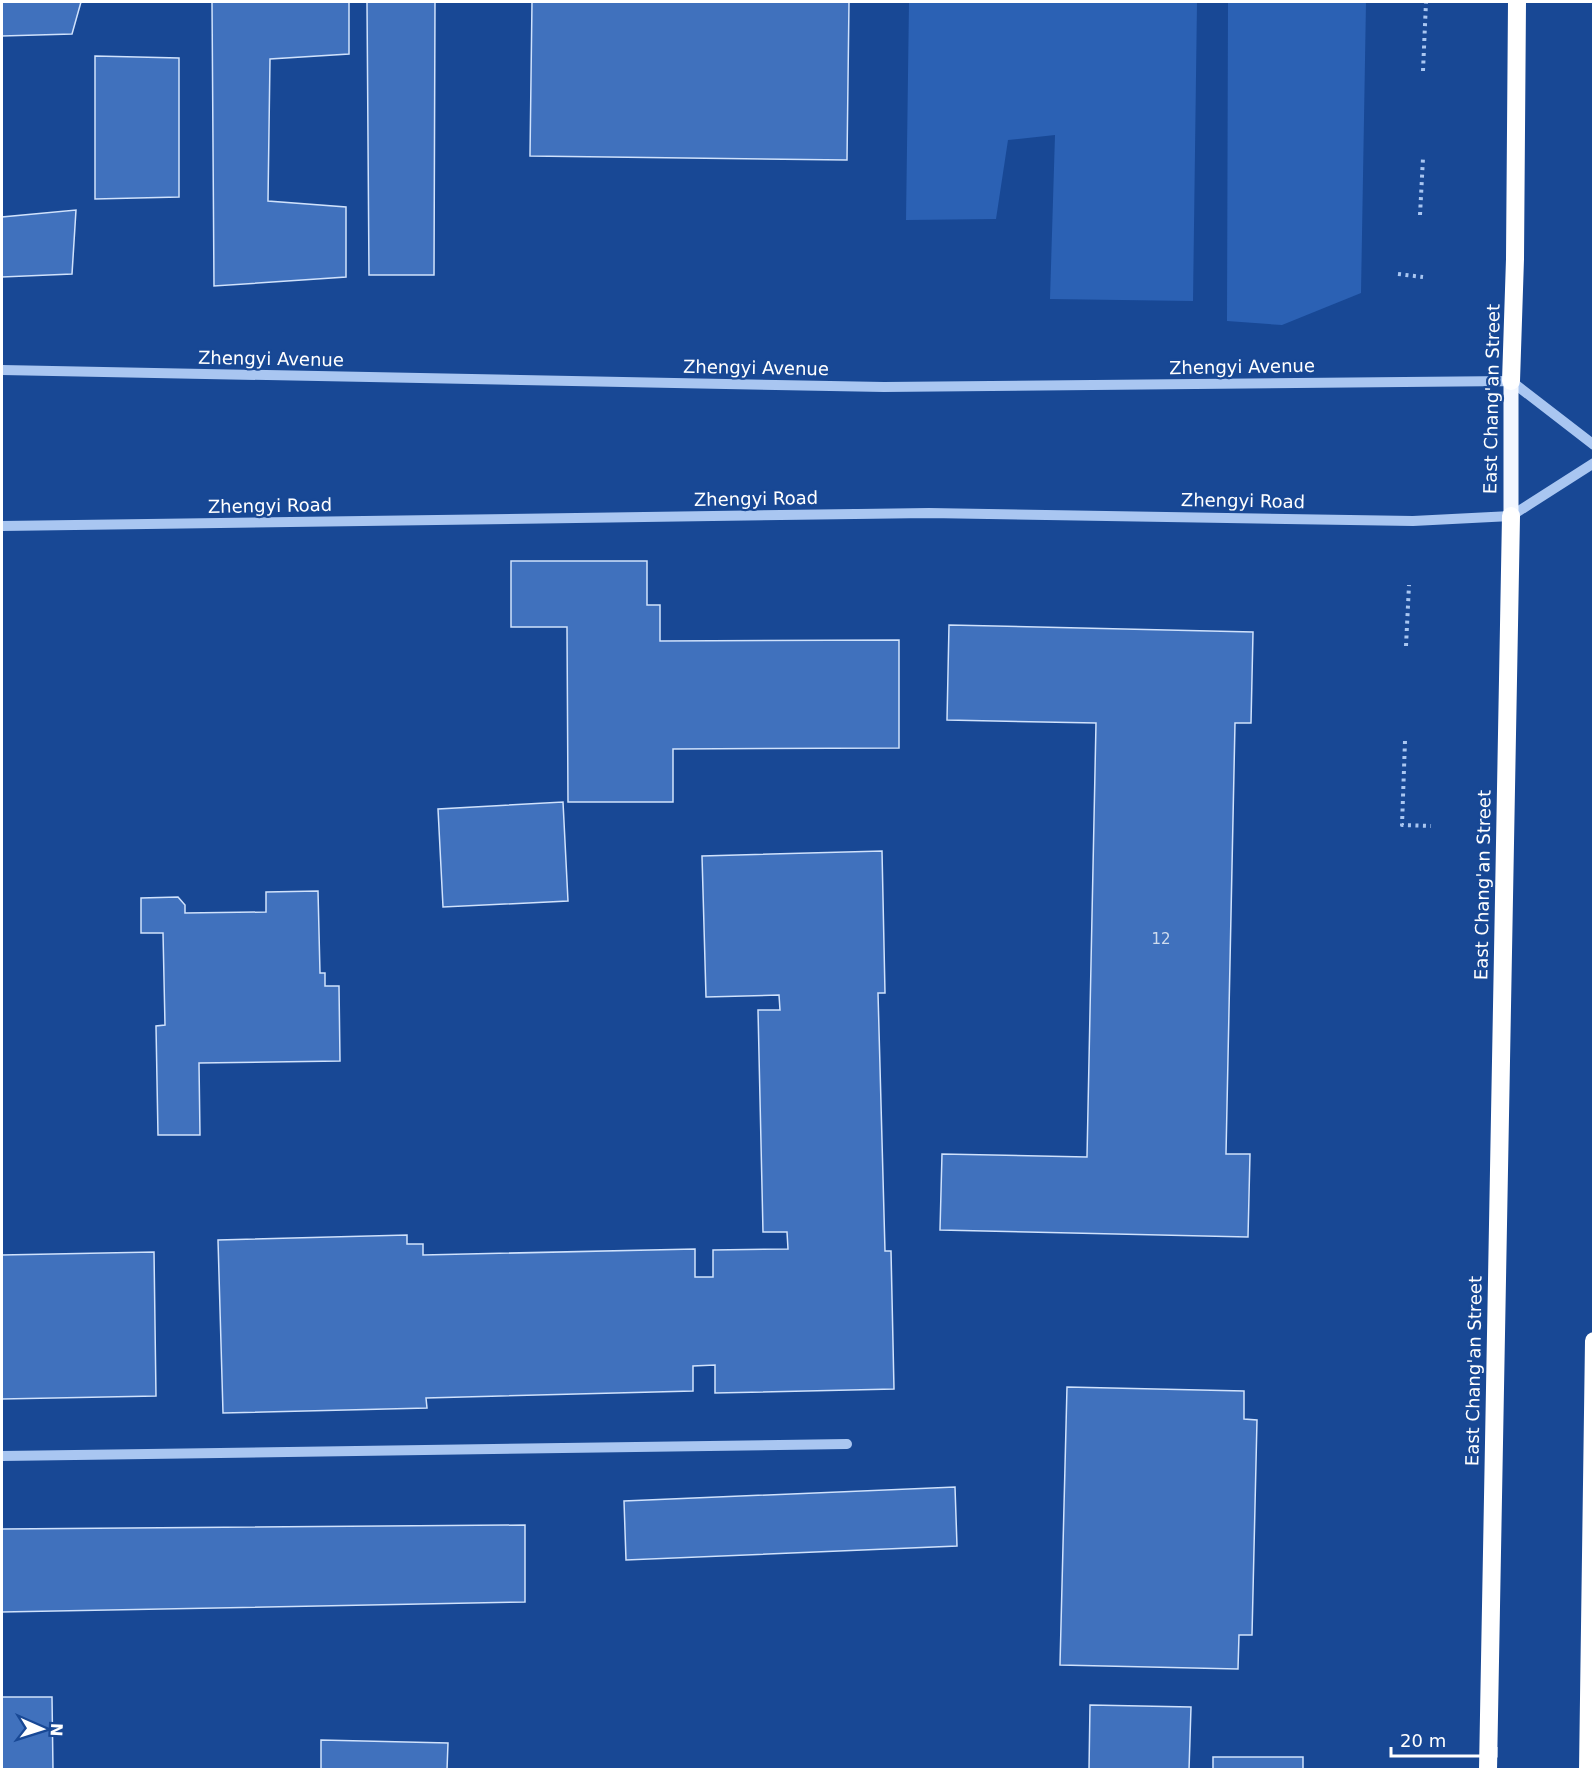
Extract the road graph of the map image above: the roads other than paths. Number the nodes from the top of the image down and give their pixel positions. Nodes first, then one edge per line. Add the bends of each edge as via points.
1 (1517, 2) edge
2 (2, 370) edge
3 (1511, 381) junction
4 (1593, 445) edge
5 (1593, 463) edge
6 (1511, 516) junction
7 (2, 526) edge
8 (1593, 1341) edge
9 (847, 1444) dead end
10 (2, 1456) edge
11 (1591, 1634) edge
12 (1488, 1770) edge
13 (1588, 1770) edge

1 - 3 highway, East Chang'an Street
2 - 3 street, Zhengyi Avenue via 884,387
3 - 4 street
3 - 6 main road, East Chang'an Street
5 - 6 street
6 - 7 street, Zhengyi Road via 1413,521 929,513
6 - 12 highway, East Chang'an Street
8 - 11 highway
9 - 10 street
11 - 13 highway

